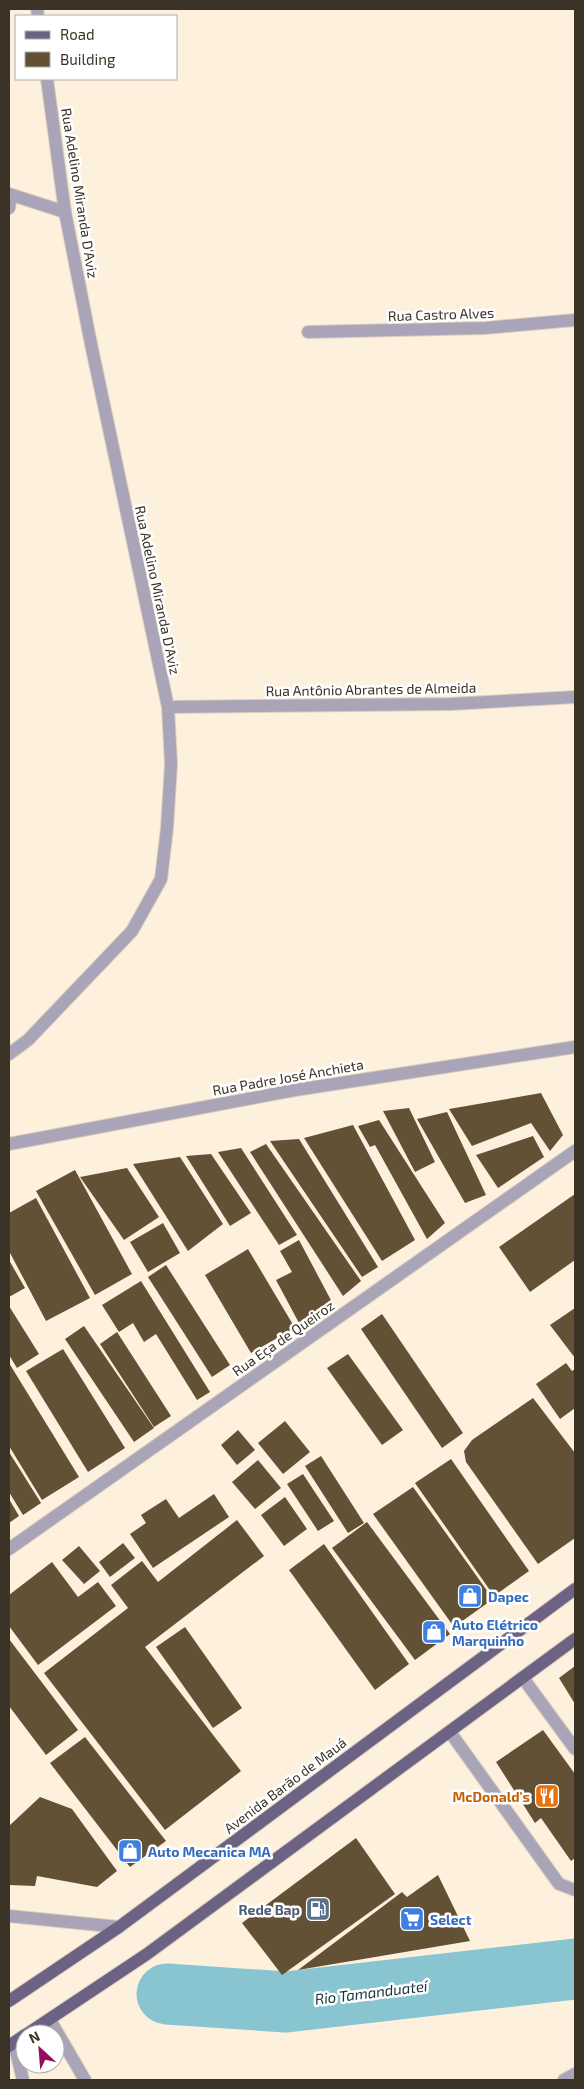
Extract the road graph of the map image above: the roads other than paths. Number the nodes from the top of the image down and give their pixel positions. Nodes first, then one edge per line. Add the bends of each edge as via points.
1 (47, 80) edge
2 (9, 199) edge
3 (65, 212) junction
4 (575, 320) edge
5 (308, 332) dead end
6 (575, 697) edge
7 (168, 707) junction
8 (575, 1048) edge
9 (9, 1054) edge
10 (9, 1144) edge
11 (575, 1151) edge
12 (9, 1549) edge
13 (575, 1588) edge
14 (575, 1640) edge
15 (523, 1678) junction
16 (450, 1732) junction
17 (575, 1749) edge
18 (575, 1890) edge
19 (9, 1916) edge
20 (119, 1927) junction
21 (9, 2001) edge
22 (50, 2020) junction
23 (44, 2024) edge
24 (11, 2044) edge
25 (575, 2074) edge
26 (23, 2080) edge
27 (85, 2080) edge
28 (564, 2080) edge

1 - 3 street, Rua Adelino Miranda D'Aviz
2 - 3 street
3 - 7 street, Rua Adelino Miranda D'Aviz
4 - 5 street, Rua Castro Alves via 485,328
6 - 7 street, Rua Antônio Abrantes de Almeida via 452,704
7 - 9 street, Rua Adelino Miranda D'Aviz via 171,764 161,879 132,931 28,1040
8 - 10 street, Rua Padre José Anchieta via 295,1090
11 - 12 street, Rua Eça de Queiroz
13 - 20 main road, Avenida Barão de Mauá
14 - 15 main road
15 - 16 main road
15 - 17 street
16 - 18 street via 559,1884
16 - 22 main road via 147,1954
19 - 20 street
20 - 21 main road, Avenida Barão de Mauá
22 - 23 main road
22 - 27 street
24 - 26 street
25 - 28 street

